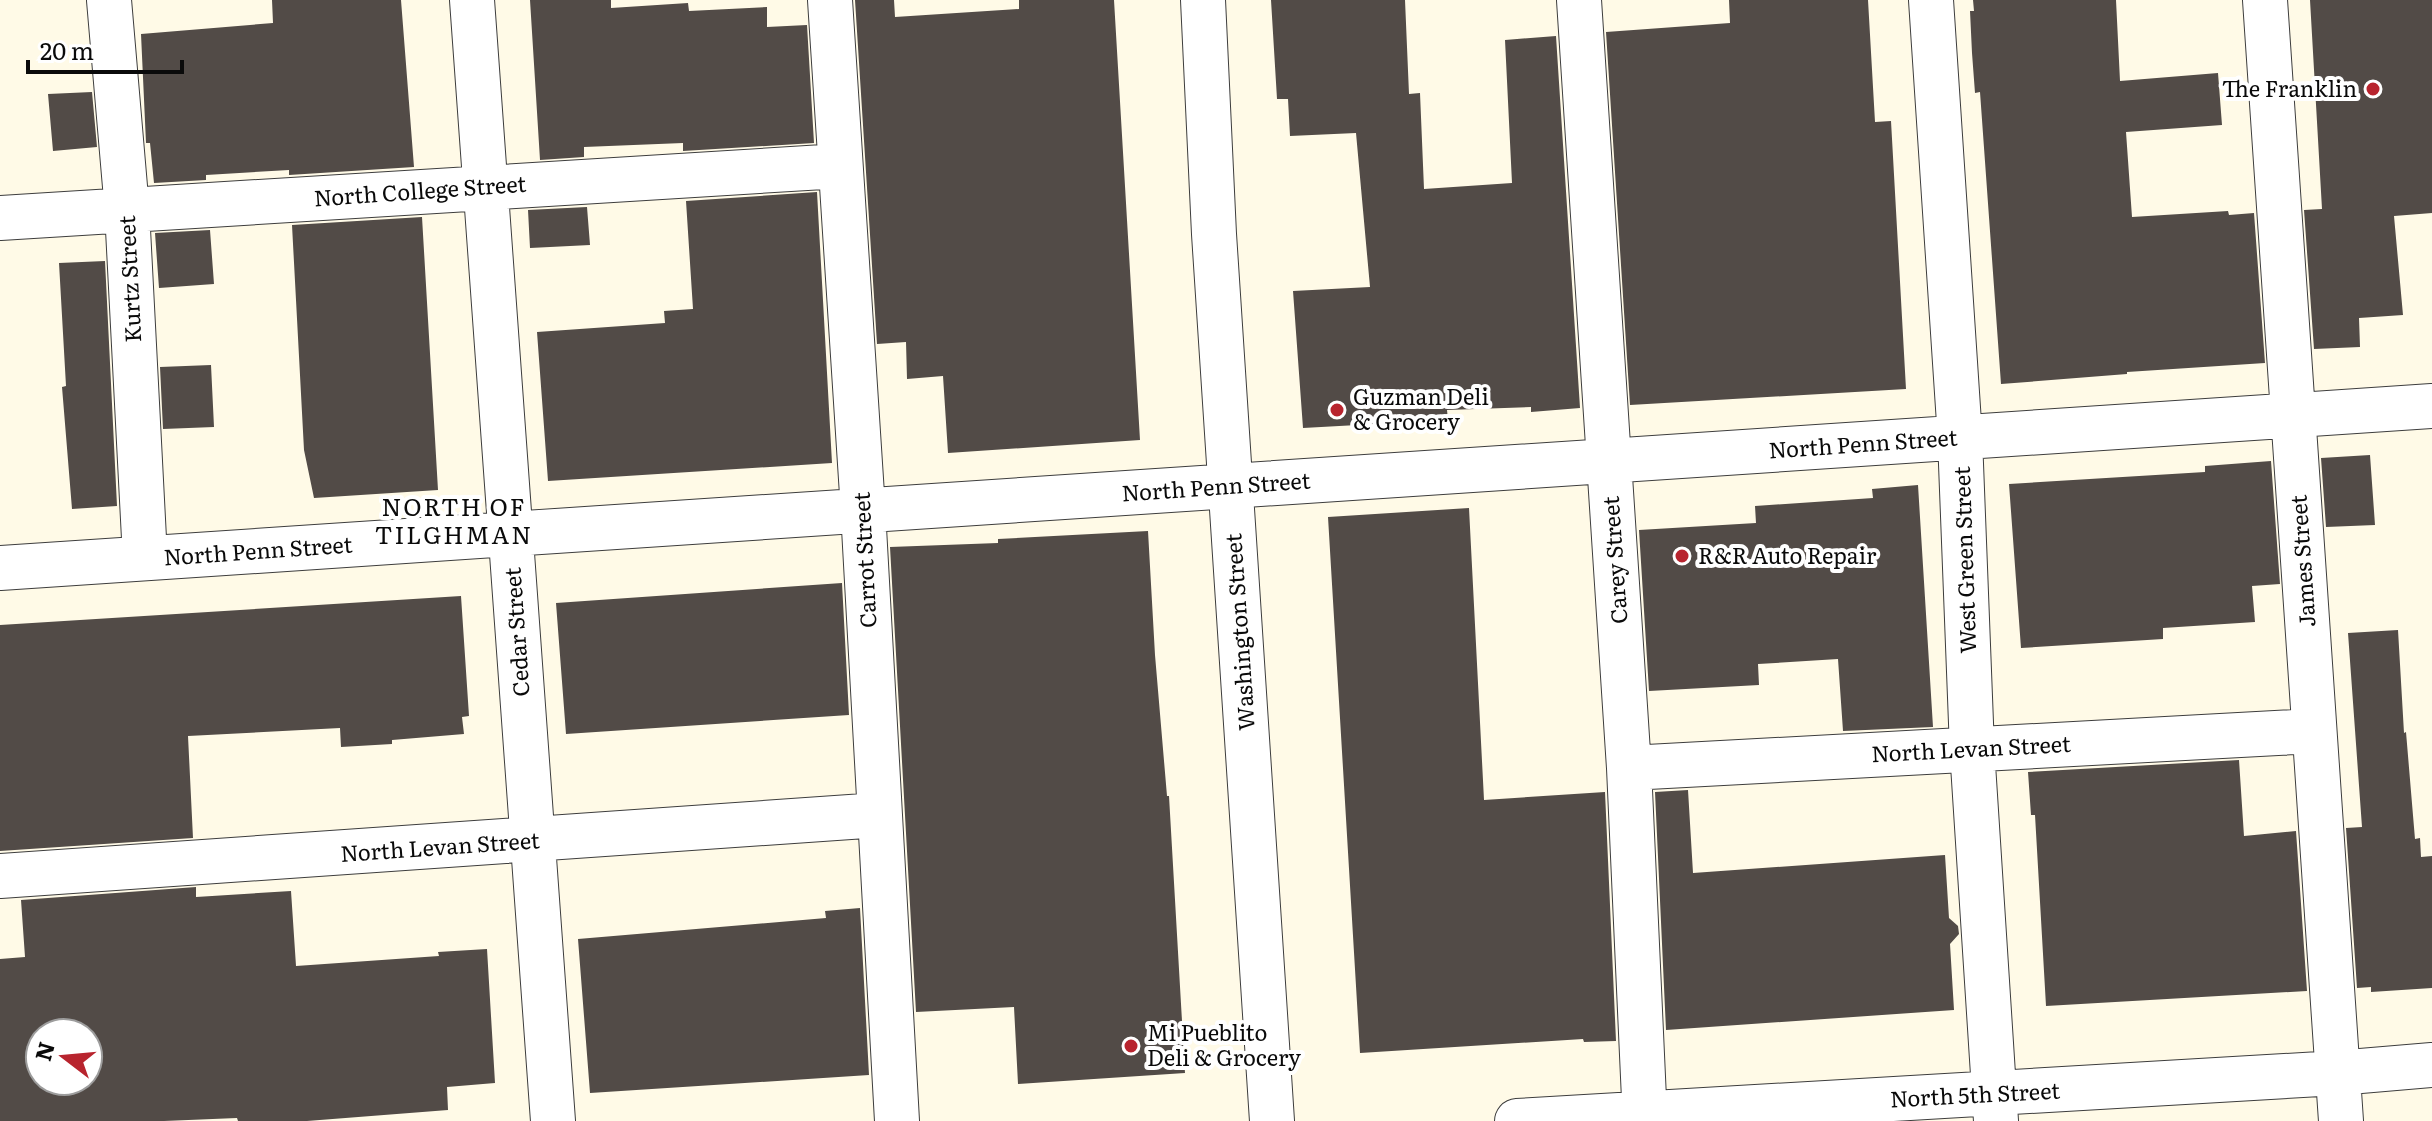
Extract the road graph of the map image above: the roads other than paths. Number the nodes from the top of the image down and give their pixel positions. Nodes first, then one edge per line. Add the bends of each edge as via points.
1 (109, 0) edge
2 (472, 0) edge
3 (830, 0) edge
4 (1203, 0) edge
5 (1579, 0) edge
6 (1931, 0) edge
7 (2265, 0) edge
8 (840, 166) junction
9 (484, 186) junction
10 (127, 210) junction
11 (0, 218) edge
12 (2432, 406) edge
13 (2293, 415) junction
14 (1960, 438) junction
15 (1609, 461) junction
16 (1231, 486) junction
17 (863, 510) junction
18 (509, 534) junction
19 (145, 558) junction
20 (0, 568) edge
21 (2314, 731) junction
22 (1972, 749) junction
23 (1629, 768) junction
24 (879, 815) junction
25 (532, 841) junction
26 (0, 876) edge
27 (2432, 1065) edge
28 (2337, 1073) junction
29 (1996, 1107) edge
30 (1645, 1117) edge
31 (553, 1121) edge
32 (897, 1121) edge
33 (1272, 1121) edge
34 (1517, 1121) edge
35 (2341, 1121) edge

1 - 10 street, Kurtz Street
2 - 9 street, Cedar Street
3 - 8 street, Carrot Street
4 - 16 street, Washington Street
5 - 15 street, Carey Street
6 - 14 street, West Green Street
7 - 13 street, James Street
8 - 9 street, North College Street
8 - 17 street, Carrot Street
9 - 10 street, North College Street
9 - 18 street, Cedar Street
10 - 11 street, North College Street
10 - 19 street, Kurtz Street
12 - 13 street, North Penn Street
13 - 14 street, North Penn Street
13 - 21 street, James Street
14 - 15 street, North Penn Street
14 - 22 street, West Green Street
15 - 16 street, North Penn Street
15 - 23 street, Carey Street
16 - 17 street, North Penn Street
16 - 33 street, Washington Street
17 - 18 street, North Penn Street
17 - 24 street, Carrot Street
18 - 19 street, North Penn Street
18 - 25 street, Cedar Street
19 - 20 street, North Penn Street
21 - 22 street, North Levan Street
21 - 28 street, James Street
22 - 23 street, North Levan Street
22 - 29 street, West Green Street
23 - 30 street, Carey Street
24 - 25 street, North Levan Street
24 - 32 street, Carrot Street
25 - 26 street, North Levan Street
25 - 31 street, Cedar Street
27 - 28 street, North 5th Street
28 - 29 street, North 5th Street
28 - 35 street, James Street
29 - 30 street, North 5th Street
30 - 34 street, North 5th Street

